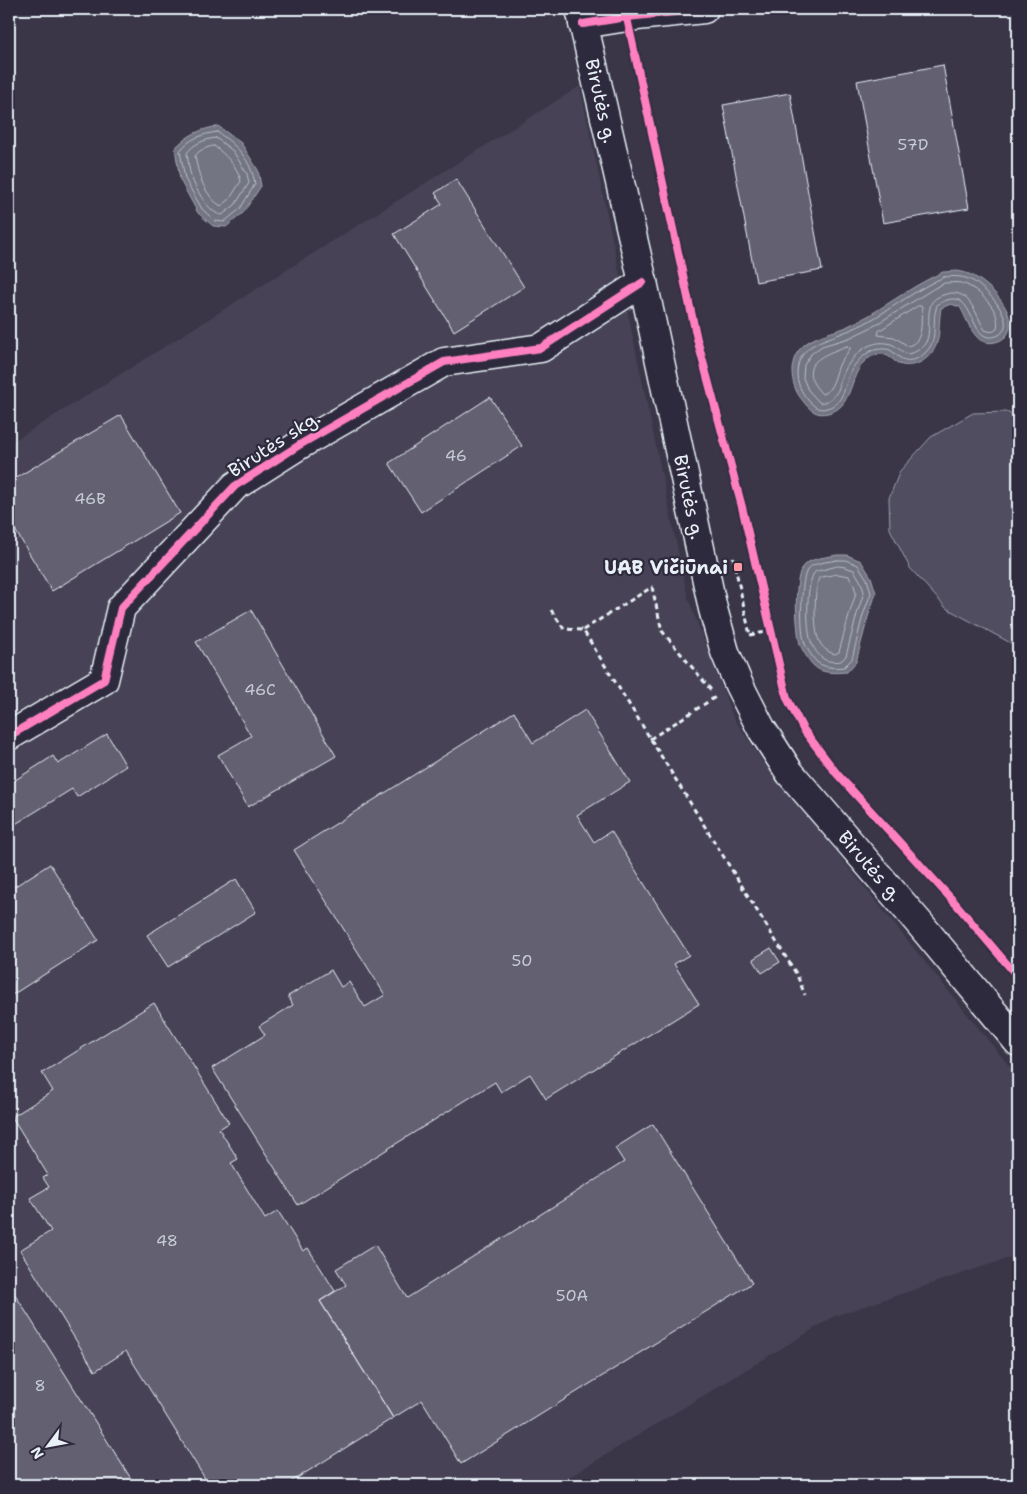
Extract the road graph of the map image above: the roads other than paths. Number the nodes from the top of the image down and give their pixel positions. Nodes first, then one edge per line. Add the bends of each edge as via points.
1 (704, 9) edge
2 (582, 16) edge
3 (643, 282) junction
4 (9, 736) edge
5 (1018, 1042) edge

1 - 2 main road via 627,17
2 - 3 main road, Birutės g.
3 - 4 main road, Birutės skg. via 541,348 444,362 235,486 121,608 104,680
3 - 5 main road, Birutės g. via 713,608 739,686 790,773

